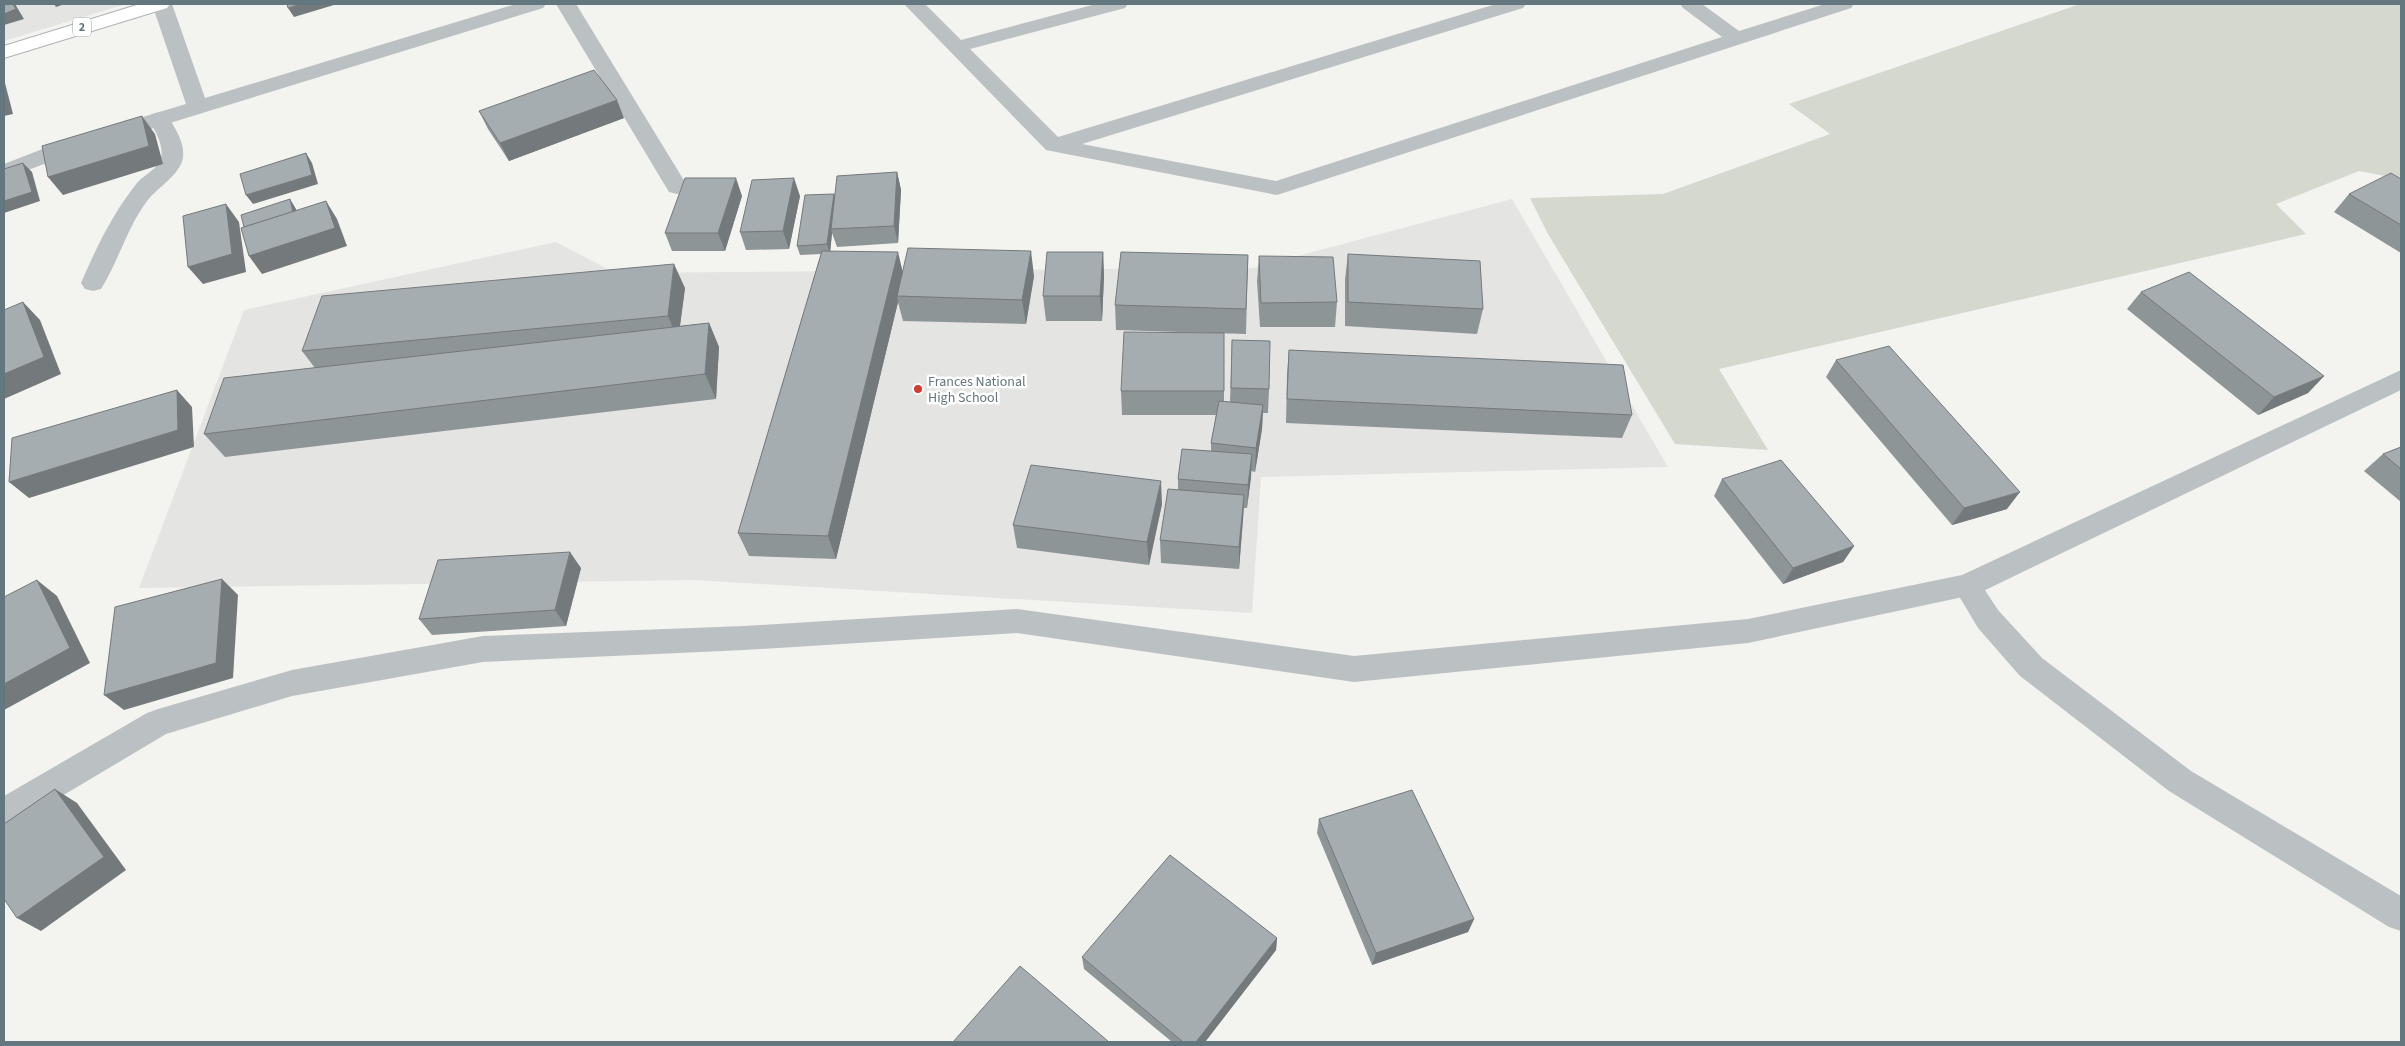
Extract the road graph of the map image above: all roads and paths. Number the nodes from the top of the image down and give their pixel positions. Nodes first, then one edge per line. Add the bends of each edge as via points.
1 (161, 4) edge
2 (536, 4) edge
3 (566, 4) edge
4 (914, 4) edge
5 (1118, 4) edge
6 (1516, 4) edge
7 (1690, 4) edge
8 (1844, 4) edge
9 (1737, 38) junction
10 (956, 47) junction
11 (4, 52) edge
12 (197, 107) junction
13 (159, 118) junction
14 (1054, 145) junction
15 (4, 172) edge
16 (677, 187) dead end
17 (93, 283) dead end
18 (2401, 379) edge
19 (1967, 586) junction
20 (4, 813) edge
21 (2401, 915) edge

1 - 11 highway, 2
1 - 12 street
2 - 12 street
3 - 16 street
4 - 10 street
5 - 10 street
6 - 14 street
7 - 9 street
8 - 9 street
9 - 14 street via 1277,188
10 - 14 street
12 - 13 street
13 - 15 street via 71,146
13 - 17 street via 171,145 170,163 146,187 124,220
18 - 19 street
19 - 20 street via 1748,631 1354,669 1017,621 744,638 483,649 292,683 158,723
19 - 21 street via 1988,619 2030,667 2172,775

